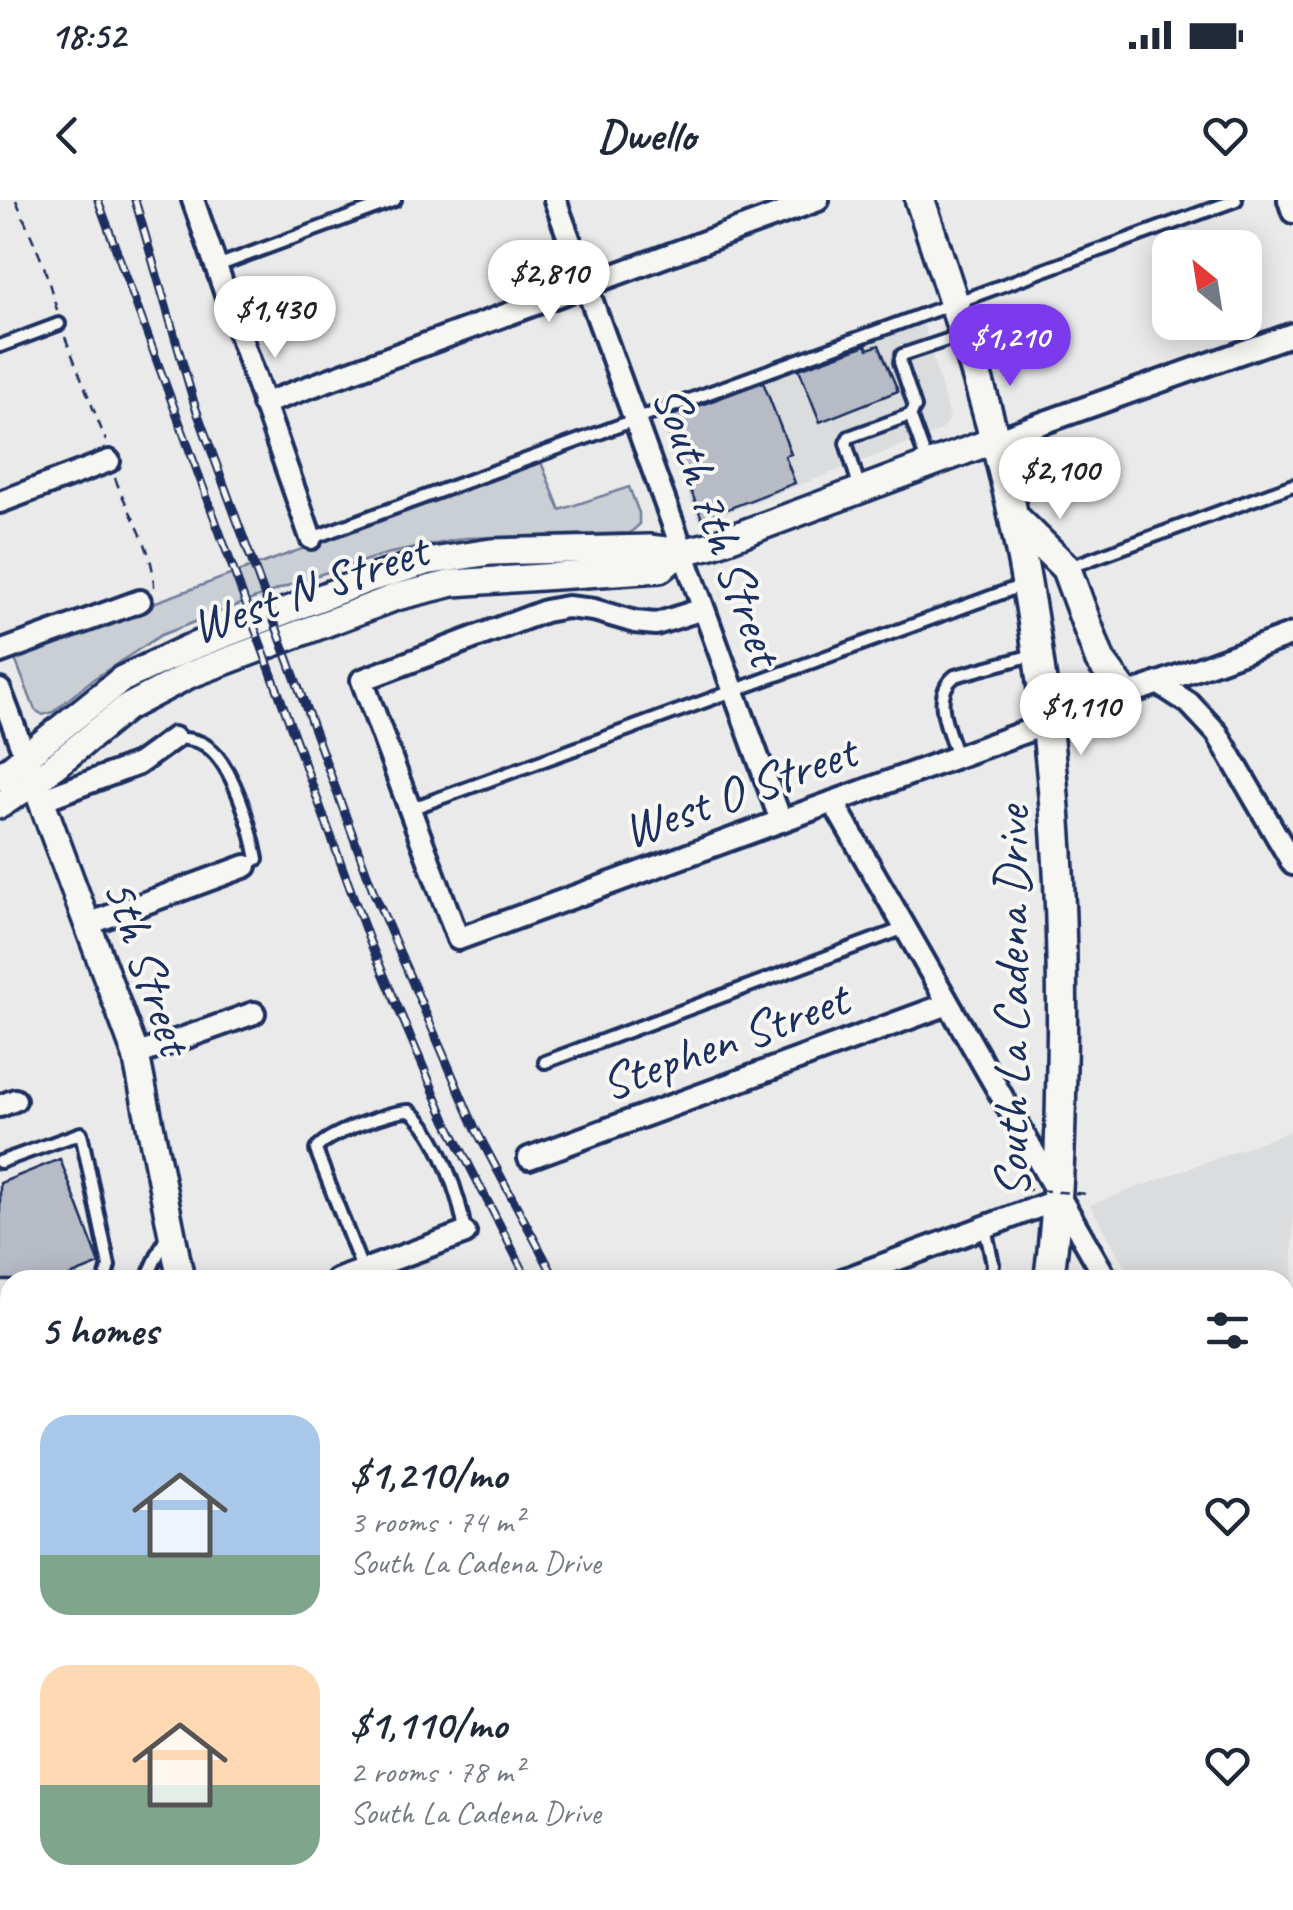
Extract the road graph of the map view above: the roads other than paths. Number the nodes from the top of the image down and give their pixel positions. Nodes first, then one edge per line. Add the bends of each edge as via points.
1 (194, 200) edge
2 (396, 200) edge
3 (556, 200) edge
4 (818, 200) edge
5 (920, 200) edge
6 (1236, 200) edge
7 (1289, 200) edge
8 (1293, 212) edge
9 (216, 267) junction
10 (586, 284) junction
11 (954, 304) junction
12 (59, 324) road end
13 (1293, 334) edge
14 (964, 335) junction
15 (0, 346) edge
16 (263, 404) junction
17 (910, 415) junction
18 (635, 421) junction
19 (996, 440) junction
20 (110, 461) road end
21 (928, 465) junction
22 (1293, 485) edge
23 (860, 490) junction
24 (0, 502) edge
25 (1014, 517) junction
26 (311, 538) joint
27 (682, 552) junction
28 (1066, 568) junction
29 (1027, 584) junction
30 (140, 601) road end
31 (703, 609) junction
32 (1293, 634) edge
33 (0, 652) edge
34 (1038, 654) junction
35 (1158, 683) junction
36 (732, 689) junction
37 (0, 690) edge
38 (1125, 694) junction
39 (1049, 723) junction
40 (174, 738) joint
41 (25, 756) junction
42 (956, 756) junction
43 (0, 777) edge
44 (38, 791) junction
45 (833, 802) junction
46 (0, 805) edge
47 (410, 809) junction
48 (781, 821) junction
49 (1293, 864) edge
50 (246, 866) joint
51 (88, 924) junction
52 (905, 928) junction
53 (948, 1004) junction
54 (254, 1014) dead end
55 (136, 1056) junction
56 (544, 1062) dead end
57 (529, 1158) dead end
58 (0, 1162) edge
59 (1073, 1197) junction
60 (985, 1227) junction
61 (171, 1228) junction
62 (465, 1233) joint
63 (108, 1270) edge
64 (151, 1270) edge
65 (179, 1270) edge
66 (363, 1270) joint
67 (883, 1270) edge
68 (992, 1270) edge
69 (1053, 1270) edge
70 (1103, 1270) edge

1 - 9 street
2 - 9 lane
3 - 10 street, South 7th Street
4 - 10 street
5 - 11 main road, South La Cadena Drive
6 - 11 lane
7 - 8 street
9 - 16 street
10 - 16 street
10 - 18 street, South 7th Street
11 - 14 main road, South La Cadena Drive
11 - 18 lane
12 - 15 lane
13 - 19 street
14 - 17 lane via 902,355 916,407
14 - 19 main road, South La Cadena Drive
16 - 26 street
17 - 21 lane
17 - 23 lane via 848,437
18 - 26 lane
18 - 27 street, South 7th Street
19 - 21 street, West N Street
19 - 25 main road, South La Cadena Drive
20 - 24 street
21 - 23 street, West N Street
22 - 28 lane
23 - 27 street, West N Street
25 - 28 main road
25 - 29 main road, South La Cadena Drive
27 - 31 street, South 7th Street
27 - 41 street, West N Street via 491,552 368,579 122,679
27 - 44 street, West N Street via 660,570 453,583 396,597 189,675 126,708
28 - 38 main road via 1100,660
29 - 34 main road, South La Cadena Drive
29 - 36 lane
30 - 33 street
31 - 36 street, South 7th Street
31 - 47 street via 656,624 594,610 545,611 362,680
32 - 35 street, West O Street
34 - 39 main road, South La Cadena Drive
34 - 42 lane via 948,682 941,702
35 - 38 street, West O Street
35 - 49 street via 1217,733
36 - 47 lane
36 - 48 street, South 7th Street
37 - 41 street, 5th Street
38 - 39 street, West O Street
39 - 42 street, West O Street
39 - 59 main road, South La Cadena Drive
40 - 44 street via 138,764
40 - 50 lane via 196,740 220,758 254,845 257,859
41 - 43 street, West N Street
41 - 44 street, 5th Street
42 - 45 street, West O Street
44 - 46 street, West N Street
44 - 51 street, 5th Street
45 - 48 street, West O Street
45 - 52 street
47 - 48 street, West O Street via 458,939
50 - 51 street
51 - 55 street, 5th Street
52 - 53 street
52 - 56 lane
53 - 57 street, Stephen Street
53 - 59 street
54 - 55 street
55 - 61 street, 5th Street
58 - 63 lane via 81,1133
59 - 60 street
59 - 69 main road, South La Cadena Drive
59 - 70 street
60 - 67 street
60 - 68 lane
61 - 64 lane
61 - 65 street, 5th Street
62 - 66 street
62 - 66 lane via 460,1199 424,1124 402,1110 324,1139 316,1150

